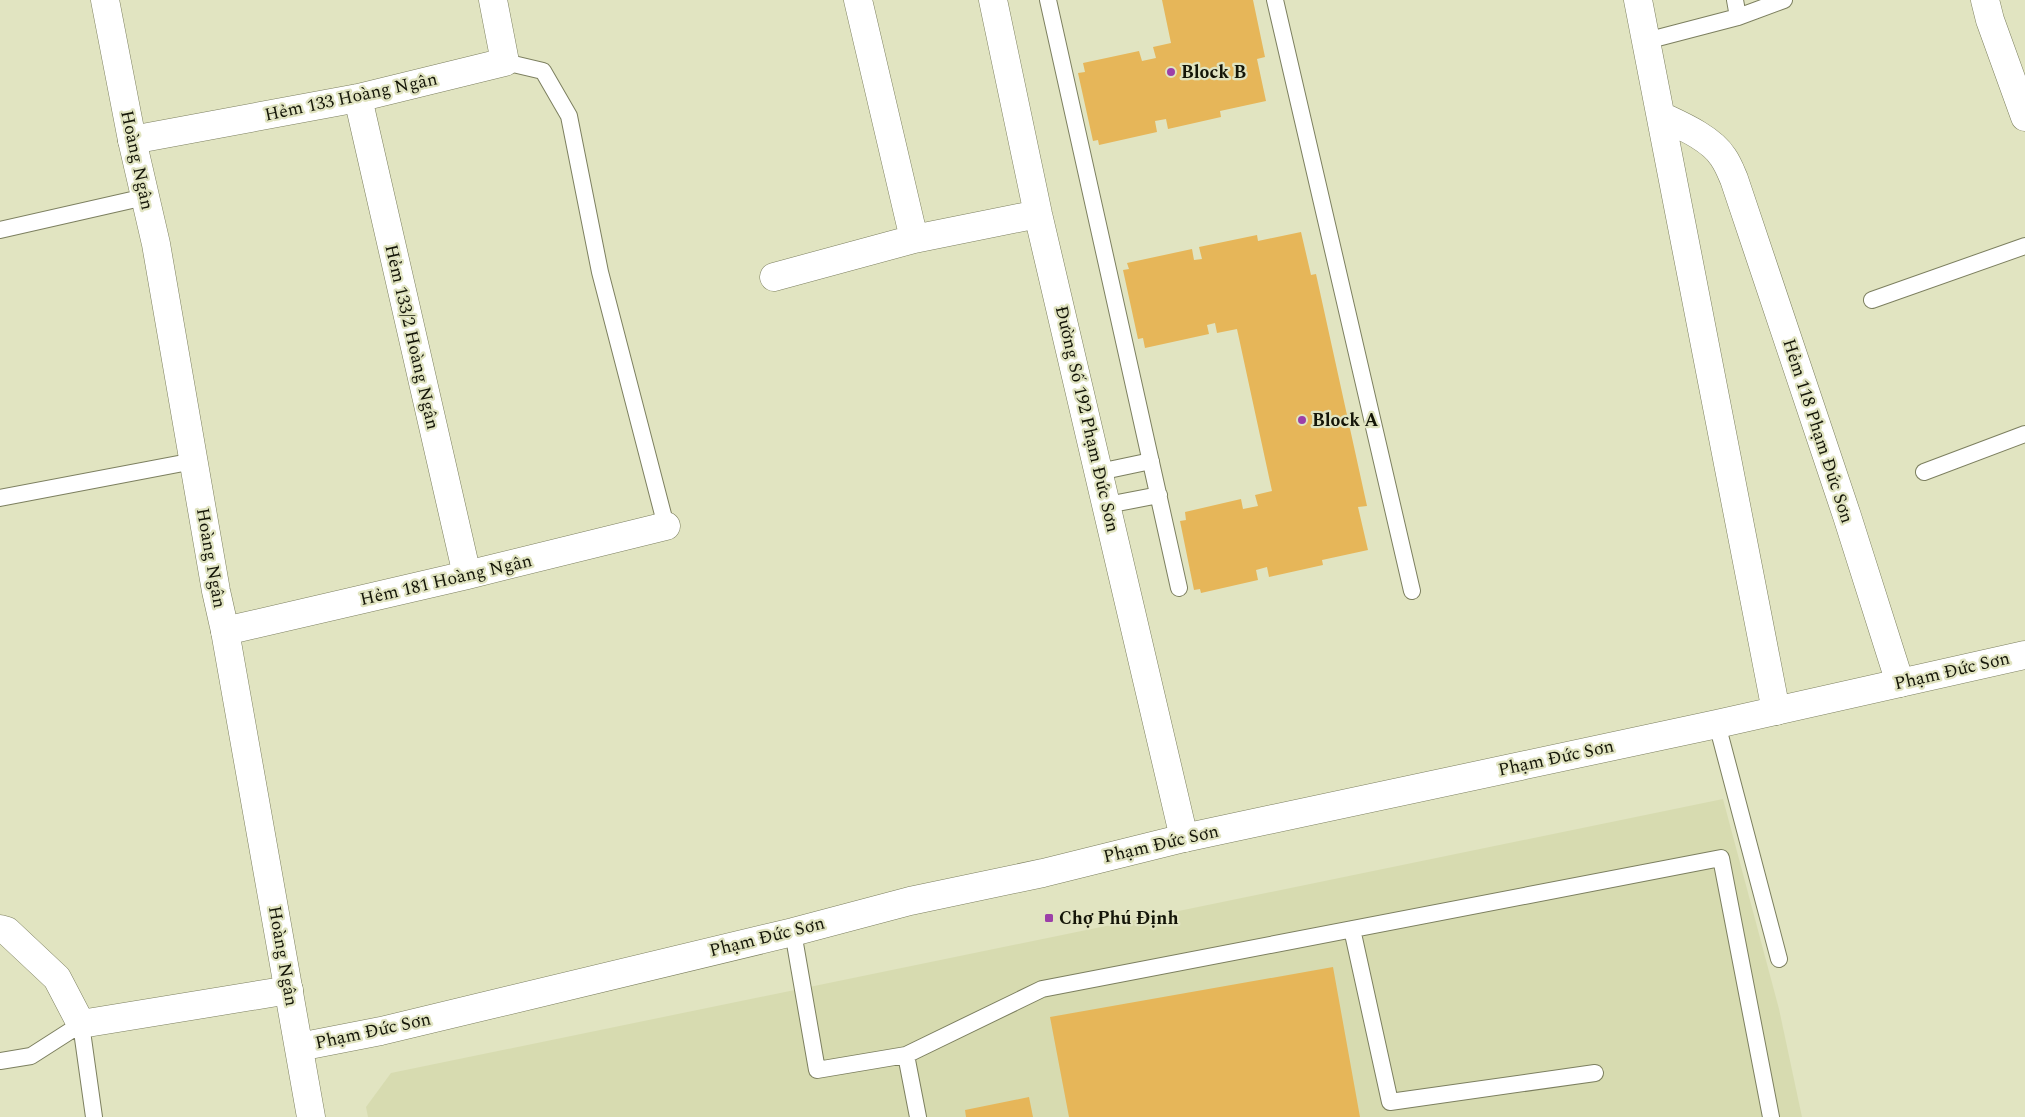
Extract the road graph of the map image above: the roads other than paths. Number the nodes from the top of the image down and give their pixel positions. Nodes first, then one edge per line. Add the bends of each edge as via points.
1 (105, 0) edge
2 (493, 0) edge
3 (858, 0) edge
4 (993, 0) edge
5 (1048, 0) edge
6 (1275, 0) edge
7 (1638, 0) edge
8 (1735, 0) edge
9 (1784, 0) edge
10 (1985, 0) edge
11 (1738, 16) junction
12 (1646, 41) junction
13 (505, 62) junction
14 (358, 98) junction
15 (1661, 116) junction
16 (2025, 117) edge
17 (132, 140) junction
18 (145, 197) junction
19 (1038, 214) junction
20 (0, 230) edge
21 (914, 239) junction
22 (2025, 246) edge
23 (774, 277) dead end
24 (1872, 300) dead end
25 (2025, 434) edge
26 (194, 460) junction
27 (1151, 461) junction
28 (1100, 472) junction
29 (1924, 472) dead end
30 (1159, 495) junction
31 (0, 498) edge
32 (1107, 505) junction
33 (666, 526) joint
34 (467, 576) junction
35 (1179, 588) dead end
36 (1412, 591) dead end
37 (225, 631) junction
38 (2025, 655) edge
39 (1900, 683) junction
40 (1776, 711) junction
41 (1717, 724) junction
42 (1184, 838) junction
43 (0, 929) edge
44 (1352, 930) junction
45 (793, 932) junction
46 (1778, 959) dead end
47 (289, 990) junction
48 (80, 1024) junction
49 (299, 1047) junction
50 (906, 1055) junction
51 (0, 1060) edge
52 (1595, 1073) dead end
53 (94, 1117) edge
54 (311, 1117) edge
55 (918, 1117) edge
56 (1771, 1117) edge

1 - 17 street, Hoàng Ngân
2 - 13 street
3 - 21 street
4 - 19 street, Đường Số 192 Phạm Đức Sơn
5 - 27 lane
6 - 36 lane
7 - 12 street
8 - 11 lane
9 - 11 lane
10 - 16 street
11 - 12 lane
12 - 15 street
13 - 14 street, Hẻm 133 Hoàng Ngân
13 - 33 lane via 543,71 569,116 600,272
14 - 17 street, Hẻm 133 Hoàng Ngân
14 - 34 street, Hẻm 133/2 Hoàng Ngân
15 - 39 street, Hẻm 118 Phạm Đức Sơn via 1704,139 1722,156 1734,179
15 - 40 street
17 - 18 street, Hoàng Ngân
18 - 20 lane
18 - 26 street, Hoàng Ngân
19 - 21 street
19 - 28 street, Đường Số 192 Phạm Đức Sơn
21 - 23 street
22 - 24 lane
25 - 29 lane
26 - 31 lane
26 - 37 street, Hoàng Ngân
27 - 28 lane
27 - 30 lane
28 - 32 street, Đường Số 192 Phạm Đức Sơn
30 - 32 lane
30 - 35 lane
32 - 42 street, Đường Số 192 Phạm Đức Sơn
33 - 34 street, Hẻm 181 Hoàng Ngân
34 - 37 street, Hẻm 181 Hoàng Ngân
37 - 47 street, Hoàng Ngân
38 - 39 street, Phạm Đức Sơn
39 - 40 street, Phạm Đức Sơn
40 - 41 street, Phạm Đức Sơn
41 - 42 street, Phạm Đức Sơn
41 - 46 lane
42 - 45 street, Phạm Đức Sơn via 1043,873 910,901
43 - 48 street via 7,931 57,978
44 - 50 lane via 1042,989
44 - 52 lane via 1390,1102
44 - 56 lane via 1721,858
45 - 49 street, Phạm Đức Sơn via 391,1029
45 - 50 lane via 817,1070
47 - 48 street
47 - 49 street, Hoàng Ngân
48 - 51 lane via 30,1056
48 - 53 lane
49 - 54 street, Hoàng Ngân
50 - 55 lane

